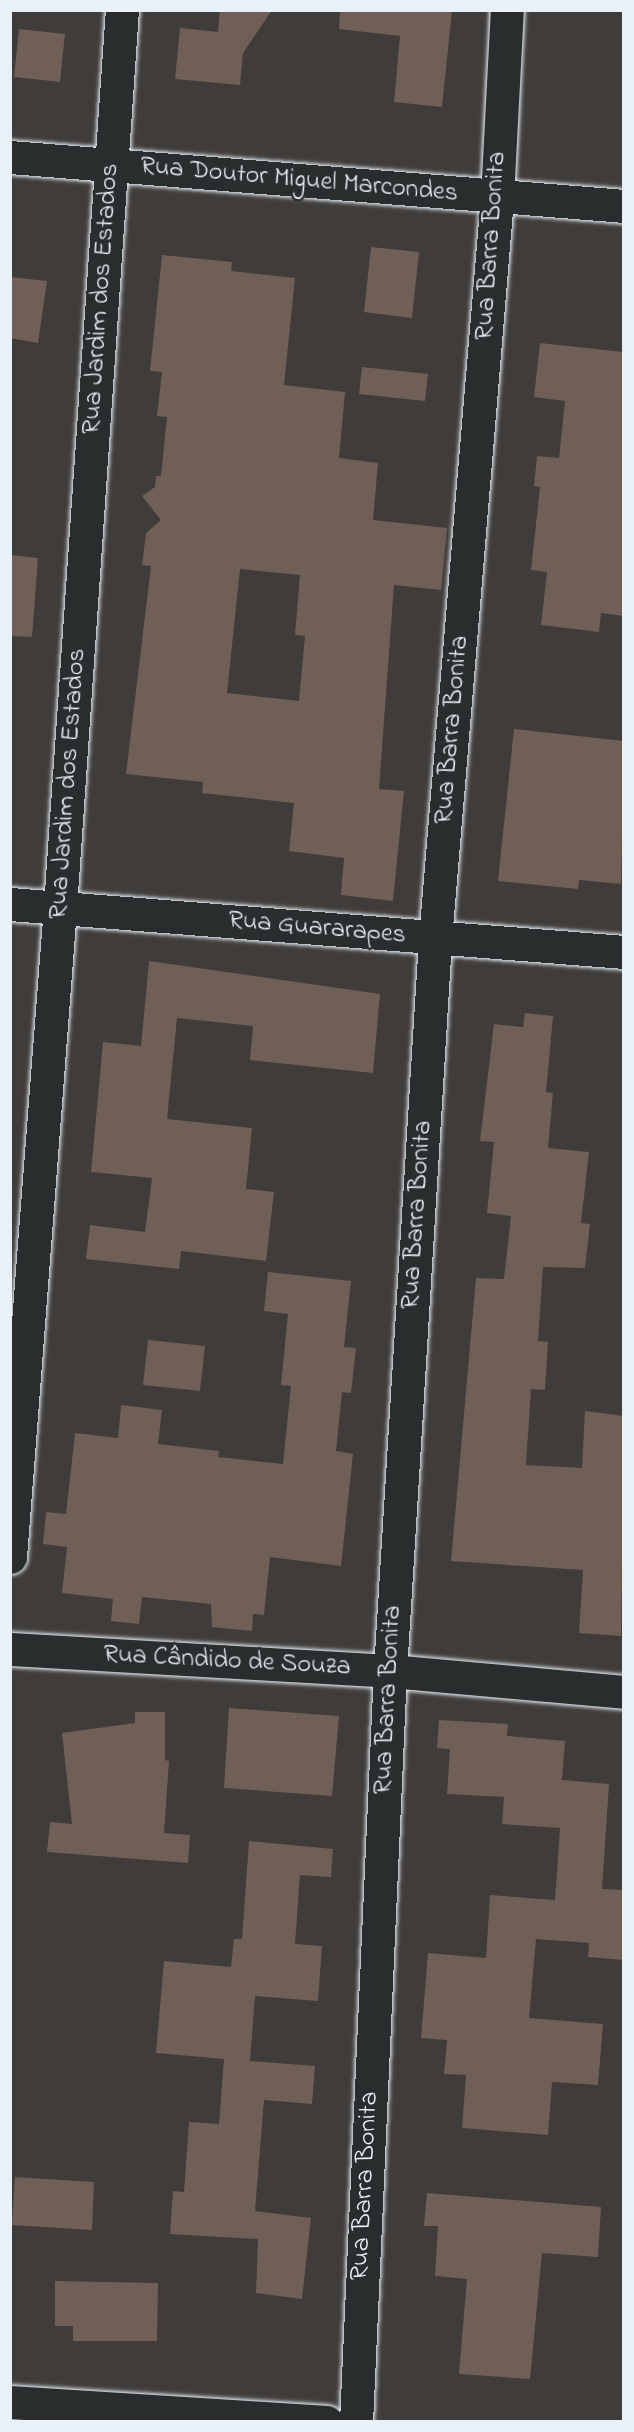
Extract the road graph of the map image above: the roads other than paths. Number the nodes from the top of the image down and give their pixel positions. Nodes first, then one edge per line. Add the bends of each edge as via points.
1 (122, 10) edge
2 (507, 10) edge
3 (10, 157) edge
4 (111, 165) junction
5 (497, 198) junction
6 (624, 206) edge
7 (10, 904) edge
8 (60, 907) junction
9 (435, 939) junction
10 (624, 952) edge
11 (10, 1557) edge
12 (10, 1649) edge
13 (390, 1671) junction
14 (624, 1692) edge
15 (10, 2402) edge
16 (326, 2421) edge
17 (356, 2421) edge

1 - 4 street, Rua Jardim dos Estados
2 - 5 street, Rua Barra Bonita
3 - 4 street, Rua Doutor Miguel Marcondes
4 - 5 street, Rua Doutor Miguel Marcondes
4 - 8 street, Rua Jardim dos Estados
5 - 6 street, Rua Doutor Miguel Marcondes
5 - 9 street, Rua Barra Bonita
7 - 8 street, Rua Guararapes
8 - 9 street, Rua Guararapes
8 - 11 street, Rua Jardim dos Estados
9 - 10 street, Rua Guararapes
9 - 13 street, Rua Barra Bonita
12 - 13 street, Rua Cândido de Souza
13 - 14 street, Rua Cândido de Souza
13 - 17 street, Rua Barra Bonita
15 - 16 street

